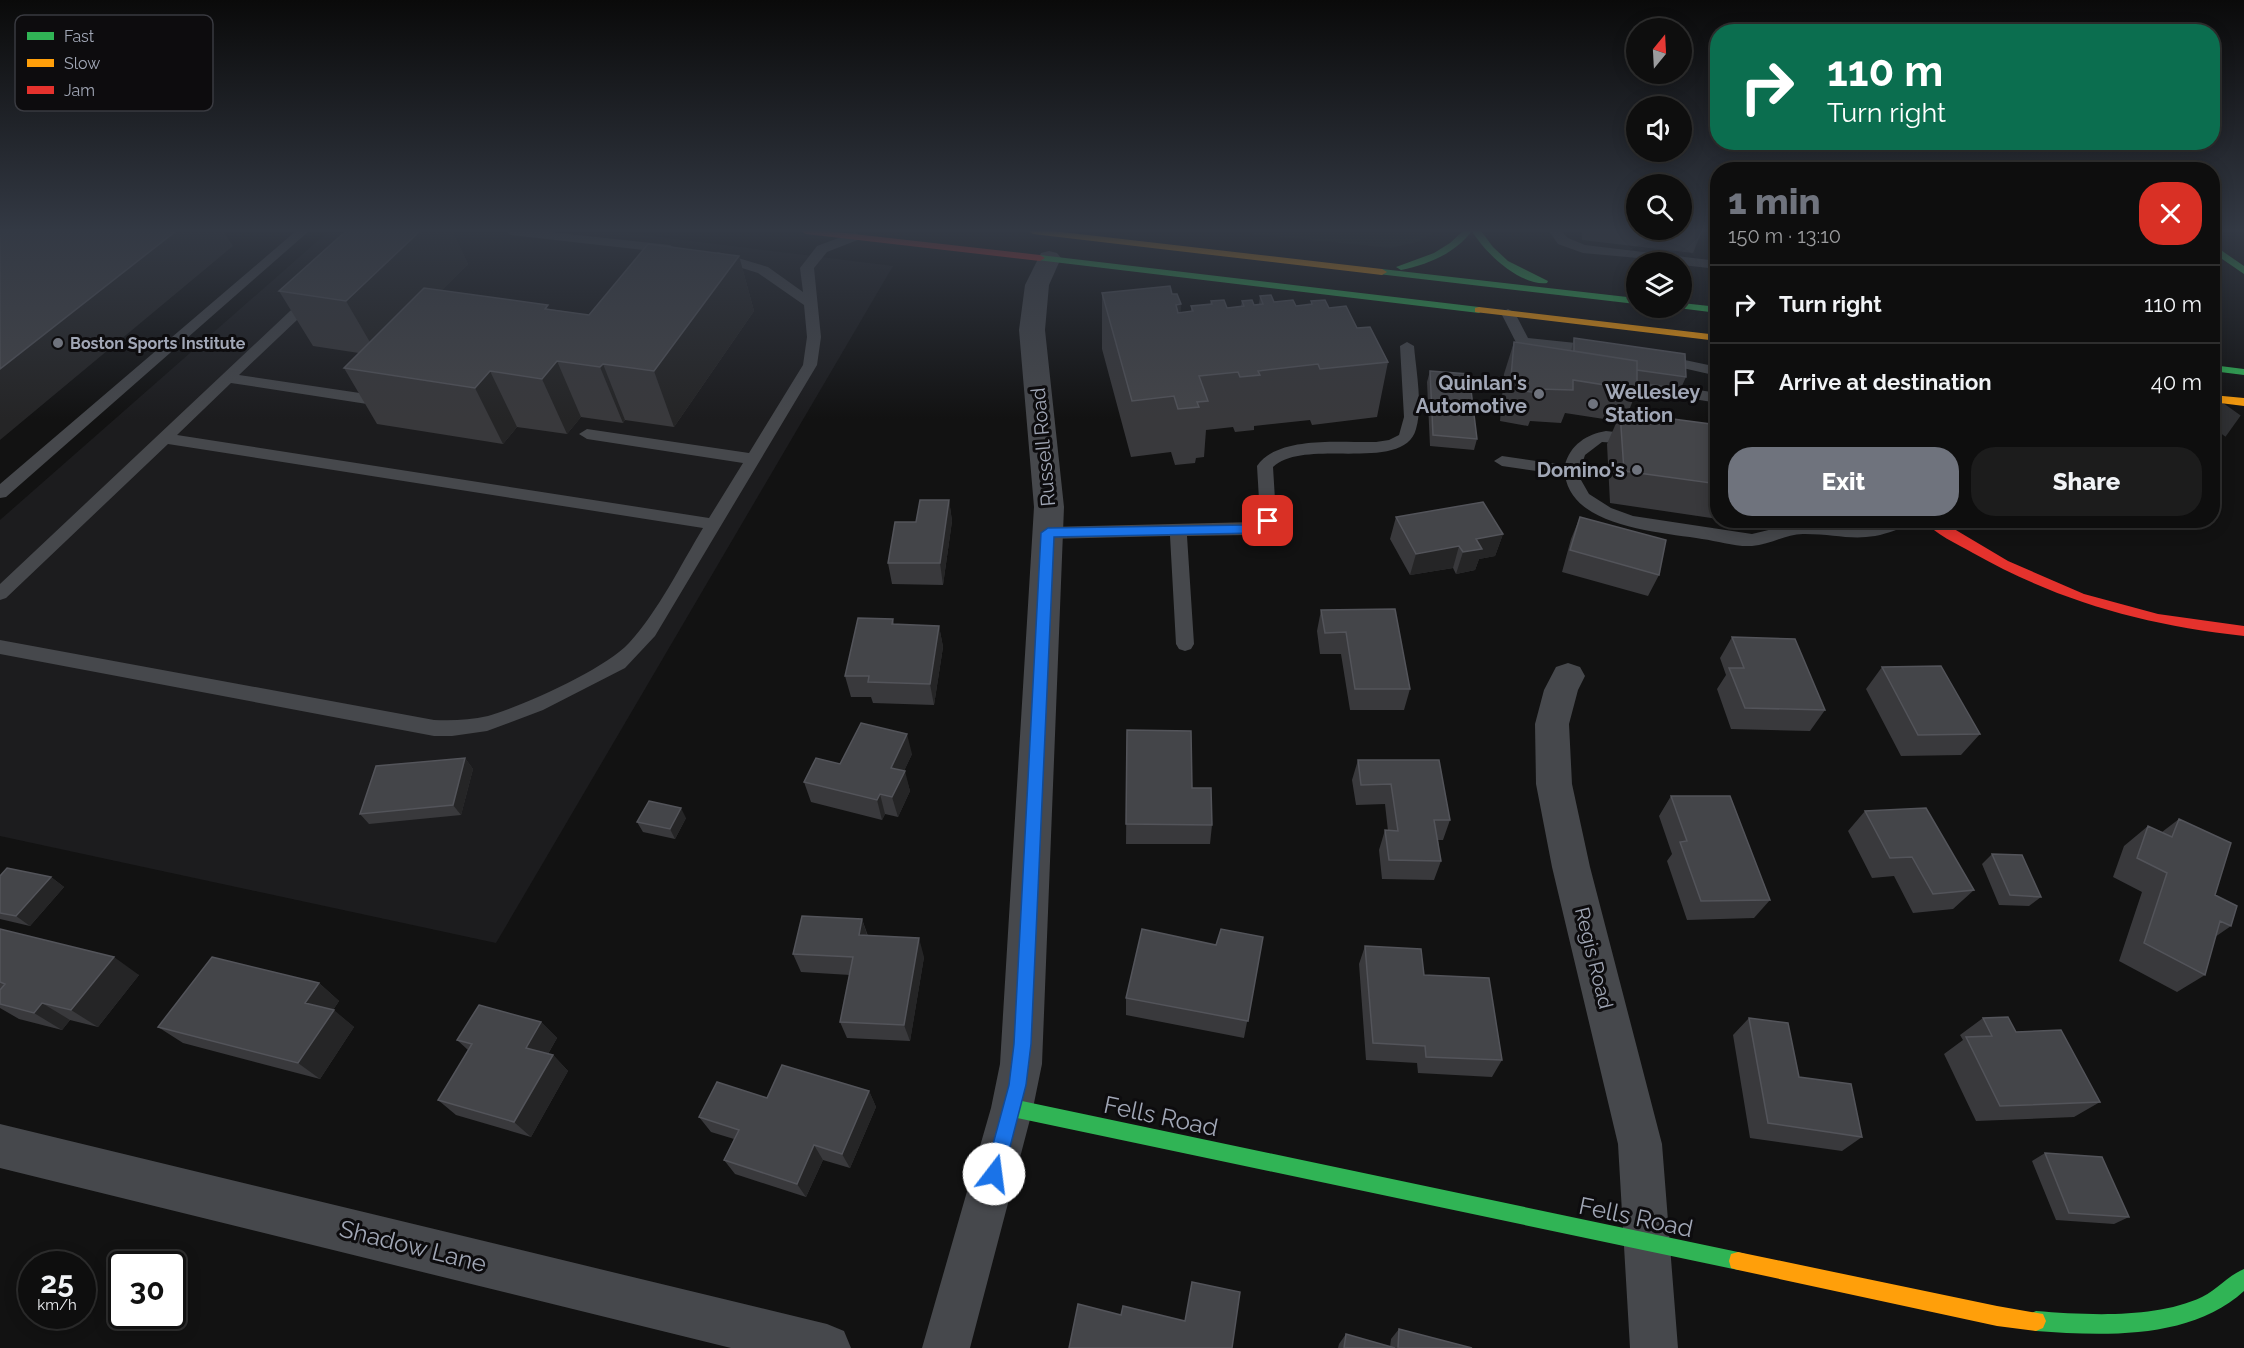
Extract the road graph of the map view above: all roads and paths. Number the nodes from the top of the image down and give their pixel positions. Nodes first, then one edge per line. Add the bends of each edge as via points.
1 (230, 294) edge
2 (316, 294) edge
3 (797, 294) edge
4 (809, 294) edge
5 (1037, 294) edge
6 (1379, 294) edge
7 (1580, 294) edge
8 (1592, 294) edge
9 (1606, 297) junction
10 (1626, 300) edge
11 (810, 303) junction
12 (1692, 307) edge
13 (1710, 309) edge
14 (1508, 313) junction
15 (1661, 331) junction
16 (1710, 337) edge
17 (1522, 342) junction
18 (1407, 346) dead end
19 (1710, 346) edge
20 (1607, 351) edge
21 (1641, 356) edge
22 (1710, 370) edge
23 (2220, 370) edge
24 (1547, 372) edge
25 (2244, 372) edge
26 (227, 378) junction
27 (1604, 380) edge
28 (1710, 397) edge
29 (2220, 399) edge
30 (380, 401) edge
31 (2244, 402) edge
32 (586, 434) dead end
33 (163, 438) junction
34 (1644, 441) edge
35 (753, 459) junction
36 (1502, 461) dead end
37 (1571, 471) junction
38 (0, 493) edge
39 (714, 524) junction
40 (1789, 528) edge
41 (1821, 528) edge
42 (1886, 528) edge
43 (1942, 528) edge
44 (1178, 530) junction
45 (1048, 533) junction
46 (0, 594) edge
47 (2244, 631) edge
48 (1185, 644) dead end
49 (0, 646) edge
50 (1568, 676) dead end
51 (1012, 1108) junction
52 (0, 1146) edge
53 (1648, 1242) junction
54 (2244, 1278) edge
55 (827, 1348) edge
56 (946, 1348) edge
57 (1654, 1348) edge

1 - 38 lane
2 - 26 lane
3 - 11 lane
4 - 11 lane
5 - 45 street, Russell Road via 1032,330 1048,476
6 - 14 main road
7 - 9 main road
8 - 9 main road
9 - 10 main road
11 - 35 lane via 814,337 810,365
12 - 13 main road
14 - 15 main road
14 - 17 lane
15 - 16 main road
15 - 19 main road
17 - 20 lane
17 - 24 lane via 1536,370
18 - 44 lane via 1411,417 1404,439 1382,446 1281,452 1265,466 1268,521 1263,526
21 - 22 lane
23 - 25 main road
26 - 30 lane
26 - 33 lane
27 - 28 lane
29 - 31 main road
32 - 35 lane
33 - 39 lane
33 - 46 lane
34 - 37 lane via 1596,438 1575,456
35 - 39 lane
36 - 37 lane
37 - 40 lane via 1575,488 1591,504 1639,523 1741,539 1764,538
39 - 49 lane via 649,631 624,658 597,676 531,708 465,728 434,728
41 - 42 lane via 1854,534
43 - 47 main road via 2005,567 2083,599 2162,621
44 - 45 lane
44 - 48 lane
45 - 51 street, Russell Road via 1023,1044
50 - 53 street, Regis Road via 1552,724 1554,784 1571,867 1634,1114
51 - 53 main road, Fells Road
51 - 56 street, Russell Road
52 - 55 street, Shadow Lane
53 - 54 main road, Fells Road via 1952,1308 2079,1325 2174,1316 2223,1297
53 - 57 street, Regis Road

